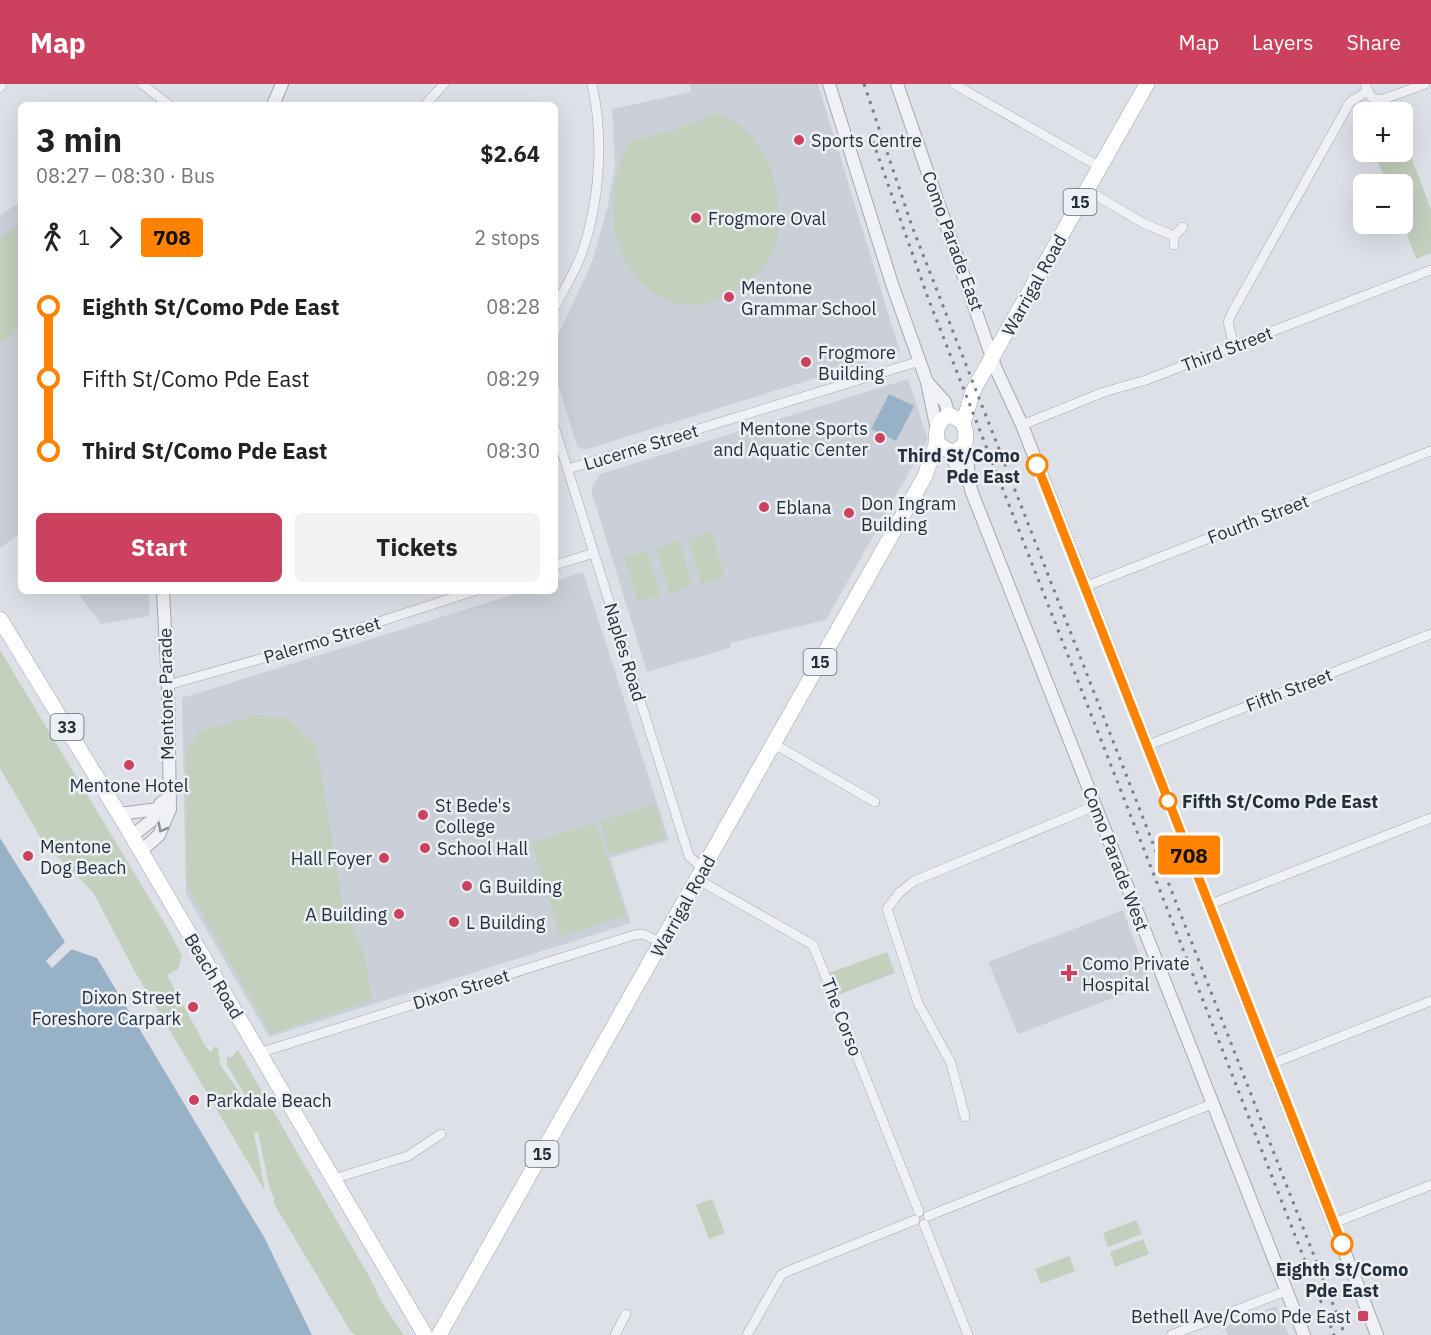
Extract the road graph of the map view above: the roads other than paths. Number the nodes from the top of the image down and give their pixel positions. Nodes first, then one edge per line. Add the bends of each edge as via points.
1 (2, 84) edge
2 (142, 84) edge
3 (282, 84) edge
4 (444, 84) edge
5 (592, 84) edge
6 (829, 84) edge
7 (897, 84) edge
8 (954, 84) edge
9 (1147, 84) edge
10 (1425, 84) edge
11 (1366, 87) edge
12 (0, 88) edge
13 (165, 102) edge
14 (274, 102) edge
15 (428, 102) edge
16 (1100, 167) junction
17 (1087, 190) junction
18 (1183, 227) dead end
19 (1431, 270) edge
20 (558, 301) edge
21 (1234, 346) junction
22 (993, 356) junction
23 (920, 361) junction
24 (927, 382) junction
25 (955, 418) junction
26 (1022, 424) junction
27 (937, 435) junction
28 (558, 438) edge
29 (956, 450) junction
30 (1431, 451) edge
31 (568, 469) junction
32 (925, 476) junction
33 (594, 553) junction
34 (558, 564) edge
35 (1084, 587) junction
36 (163, 594) edge
37 (465, 594) edge
38 (0, 619) edge
39 (1431, 634) edge
40 (168, 685) junction
41 (774, 744) junction
42 (1146, 746) junction
43 (168, 798) junction
44 (874, 802) dead end
45 (1095, 806) junction
46 (158, 809) junction
47 (119, 814) junction
48 (1431, 818) edge
49 (132, 836) junction
50 (141, 851) junction
51 (700, 874) junction
52 (1208, 905) junction
53 (662, 943) junction
54 (1431, 1001) edge
55 (260, 1053) junction
56 (1271, 1064) junction
57 (1212, 1104) junction
58 (965, 1117) dead end
59 (441, 1134) dead end
60 (333, 1179) junction
61 (1431, 1185) edge
62 (921, 1218) junction
63 (1334, 1223) junction
64 (1286, 1291) junction
65 (626, 1314) dead end
66 (425, 1335) edge
67 (439, 1335) edge
68 (615, 1335) edge
69 (747, 1335) edge
70 (968, 1335) edge
71 (1171, 1335) edge
72 (1304, 1335) edge
73 (1377, 1335) edge

1 - 12 street
2 - 13 street
3 - 14 street
4 - 15 street
5 - 20 street via 598,156 593,205 582,253
6 - 23 street
7 - 22 street, Como Parade East
8 - 16 street
9 - 16 main road, Warrigal Road / 15
10 - 11 street via 1384,99 1375,99
11 - 21 street via 1350,102 1233,310 1228,322
16 - 17 main road, Warrigal Road / 15
17 - 18 street via 1174,240
17 - 22 main road, Warrigal Road / 15
19 - 21 street, Third Street
21 - 26 street, Third Street
22 - 25 main road, Warrigal Road / 15 via 973,391 960,402
22 - 26 street, Como Parade East
23 - 24 street
23 - 31 street, Lucerne Street
24 - 25 street
24 - 27 street
25 - 27 main road, 15 via 942,420
25 - 29 main road via 966,431
26 - 35 street, Como Parade East
27 - 29 main road
27 - 32 main road, Warrigal Road / 15
28 - 31 street, Naples Road
29 - 32 main road, Warrigal Road / 15
29 - 45 street, Como Parade West
30 - 35 street, Fourth Street
31 - 33 street, Naples Road
32 - 41 main road, Warrigal Road / 15
33 - 34 street
33 - 51 street, Naples Road via 689,856
35 - 42 street, Como Parade East
36 - 40 street, Mentone Parade
37 - 40 street, Palermo Street
38 - 47 main road, Beach Road / 33
39 - 42 street, Fifth Street
40 - 43 street, Mentone Parade
41 - 44 street
41 - 51 main road, Warrigal Road / 15
42 - 52 street, Como Parade East
43 - 46 street
43 -> 50 street, Mentone Parade via 170,809 165,824
45 - 57 street, Como Parade West
45 - 58 street via 914,881 898,893 887,909 918,1004 951,1063
46 - 47 street
46 - 49 street via 148,824
47 - 49 main road, Beach Road / 33
48 - 52 street
49 - 50 main road, Beach Road / 33
50 - 55 main road, Beach Road / 33
51 - 53 main road, Warrigal Road / 15
51 - 62 street, The Corso via 813,945
52 - 56 street, Como Parade East
53 - 55 street, Dixon Street via 643,933 634,935
53 - 67 main road, Warrigal Road / 15
54 - 56 street
55 - 60 main road, Beach Road / 33
56 - 63 street, Como Parade East
57 - 62 street
57 - 64 street, Como Parade West
59 - 60 street via 408,1156
60 - 66 main road, Beach Road / 33
61 - 63 street
62 - 69 street via 781,1275
62 - 70 street, The Corso
63 - 73 street, Como Parade East
64 - 71 street
64 - 72 street, Como Parade West
65 - 68 street

